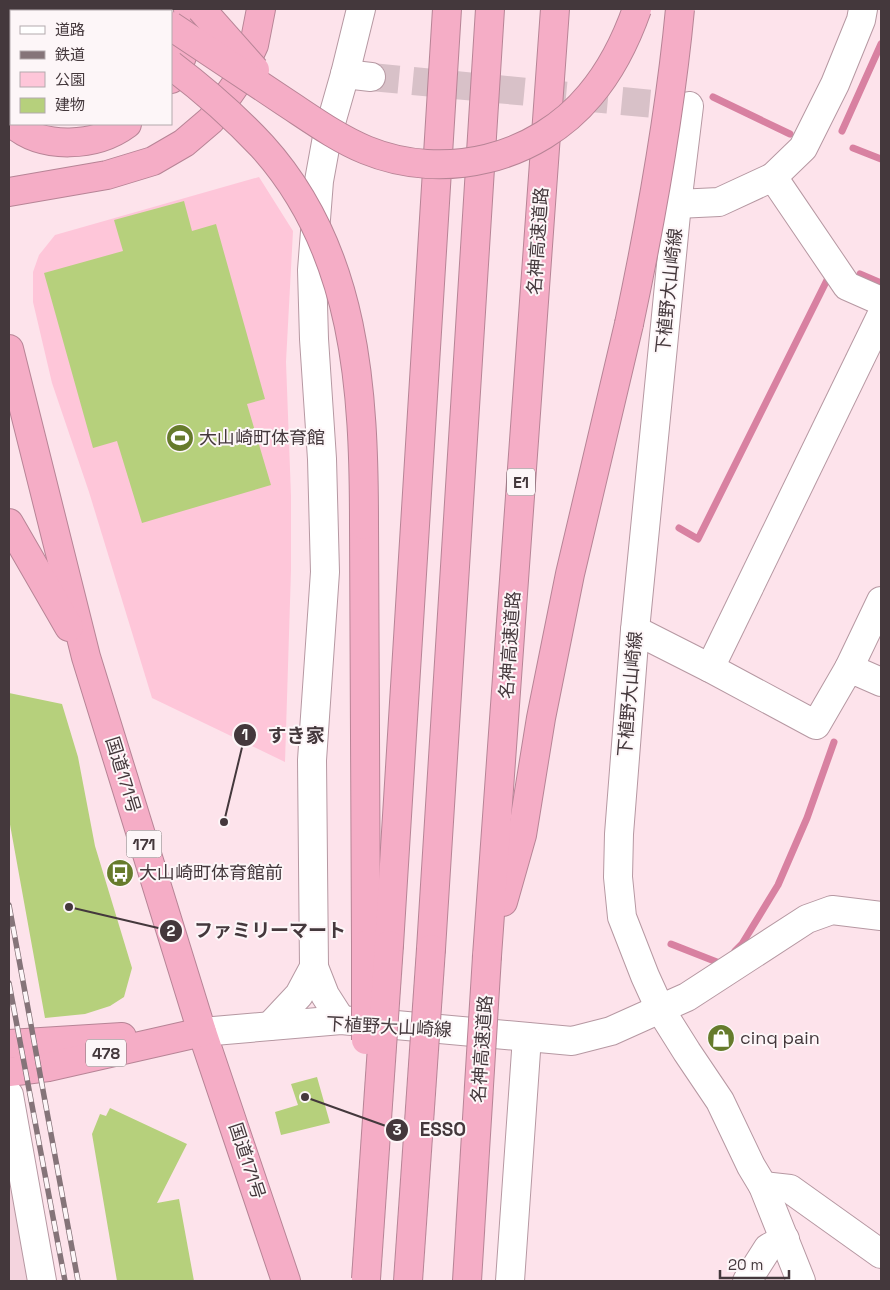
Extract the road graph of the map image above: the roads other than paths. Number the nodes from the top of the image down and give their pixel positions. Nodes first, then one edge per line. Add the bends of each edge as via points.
1 (188, 9) edge
2 (201, 9) edge
3 (261, 9) edge
4 (361, 9) edge
5 (447, 9) edge
6 (490, 9) edge
7 (555, 9) edge
8 (637, 9) edge
9 (680, 9) edge
10 (863, 9) edge
11 (172, 27) edge
12 (172, 67) edge
13 (172, 78) edge
14 (653, 104) tunnel mouth
15 (307, 116) junction
16 (14, 125) edge
17 (125, 125) edge
18 (773, 177) junction
19 (9, 192) edge
20 (677, 204) junction
21 (881, 301) edge
22 (881, 316) edge
23 (9, 349) edge
24 (9, 523) edge
25 (881, 600) edge
26 (636, 630) junction
27 (86, 656) junction
28 (710, 668) junction
29 (848, 668) junction
30 (881, 682) edge
31 (881, 916) edge
32 (378, 945) junction
33 (487, 956) junction
34 (314, 967) junction
35 (660, 1009) junction
36 (342, 1020) junction
37 (270, 1026) junction
38 (202, 1032) junction
39 (527, 1037) junction
40 (9, 1044) edge
41 (9, 1072) edge
42 (9, 1095) edge
43 (763, 1186) junction
44 (785, 1240) junction
45 (881, 1254) edge
46 (366, 1280) edge
47 (42, 1281) edge
48 (286, 1281) edge
49 (408, 1281) edge
50 (467, 1281) edge
51 (510, 1281) edge
52 (747, 1281) edge
53 (801, 1281) edge

1 - 13 highway via 185,44 178,70
2 - 15 highway, bridge via 261,77
3 - 19 highway via 254,45 236,84 211,120 184,143 153,161 107,175
4 - 34 street via 358,76 327,137 319,181 312,270 325,572 312,760
5 - 32 highway
6 - 49 highway, bridge
7 - 33 highway, 名神高速道路 / E1
8 - 15 highway, bridge via 616,59 590,96 541,136 493,158 451,164 397,160 366,150
9 - 33 highway, bridge via 658,178 629,324 570,574 522,835
10 - 18 street, 下植野大山崎線 via 835,84 803,148
11 - 15 highway, bridge
12 - 32 highway, bridge via 234,117 289,181 329,254 342,294 360,398 364,468
14 - 20 street via 689,106
16 - 17 highway via 42,139 67,143 97,138
18 - 20 street, 下植野大山崎線 via 719,202
18 - 21 street via 847,286
20 - 26 street, 下植野大山崎線
22 - 28 street
23 - 27 highway, 国道171号 / 171
24 - 27 highway
25 - 29 street
26 - 28 street
26 - 35 street, 下植野大山崎線 via 618,877 622,917
27 - 38 highway, 国道171号 / 171
28 - 29 street via 816,725
29 - 30 street
31 - 35 street via 832,910 807,918 687,998
32 - 46 highway, bridge
33 - 50 highway, 名神高速道路 / E1, bridge
34 - 36 street via 325,994
34 - 37 street via 299,995
35 - 39 street, 下植野大山崎線 via 611,1031 572,1041
35 - 43 street via 720,1101
36 - 37 street, 下植野大山崎線
36 - 39 street, 下植野大山崎線
37 - 38 street, 下植野大山崎線
38 - 40 highway, 478
38 - 41 highway, 478 via 48,1067
38 - 48 highway, 国道171号 / 171
39 - 51 street
42 - 47 street
43 - 44 street
43 - 45 street via 790,1189
44 - 52 street via 768,1248
44 - 53 street

